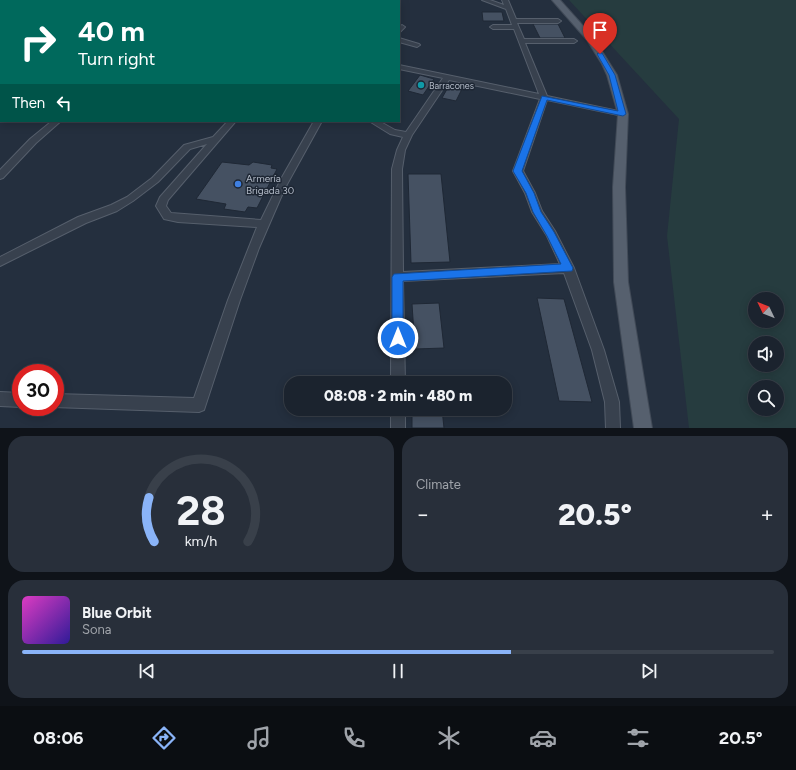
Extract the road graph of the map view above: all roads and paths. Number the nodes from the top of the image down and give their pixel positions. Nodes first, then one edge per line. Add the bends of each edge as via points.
1 (485, 0) edge
2 (505, 0) edge
3 (556, 0) edge
4 (508, 8) junction
5 (558, 21) dead end
6 (514, 24) junction
7 (493, 27) dead end
8 (400, 40) edge
9 (521, 41) junction
10 (574, 41) dead end
11 (417, 44) dead end
12 (400, 67) edge
13 (447, 77) junction
14 (544, 97) junction
15 (623, 114) junction
16 (56, 122) edge
17 (231, 122) edge
18 (317, 122) edge
19 (375, 122) edge
20 (408, 135) junction
21 (216, 139) junction
22 (0, 176) edge
23 (264, 224) junction
24 (0, 262) edge
25 (568, 268) junction
26 (398, 277) junction
27 (398, 376) edge
28 (0, 399) edge
29 (12, 400) edge
30 (64, 401) edge
31 (398, 416) edge
32 (398, 428) edge
33 (613, 428) edge
34 (643, 428) edge

1 - 4 street
2 - 4 street
3 - 15 main road via 590,39 606,64 612,75
4 - 6 street
5 - 6 street
6 - 7 street
6 - 9 street
8 - 11 street
9 - 10 street
9 - 14 street
12 - 13 street
13 - 14 street
13 - 20 street
14 - 15 street
14 - 25 street via 518,171
15 - 34 main road via 619,188 621,282
16 - 22 street via 29,145
17 - 21 street
18 - 23 street
19 - 20 street via 393,132
20 - 26 street via 401,150 397,169
21 - 23 street via 163,199 161,206 168,216 178,218
21 - 24 street via 187,147 150,185 122,204
23 - 30 street via 241,282 199,405
25 - 26 street
25 - 33 street via 598,350 612,402
26 - 27 street
28 - 29 street
31 - 32 street

